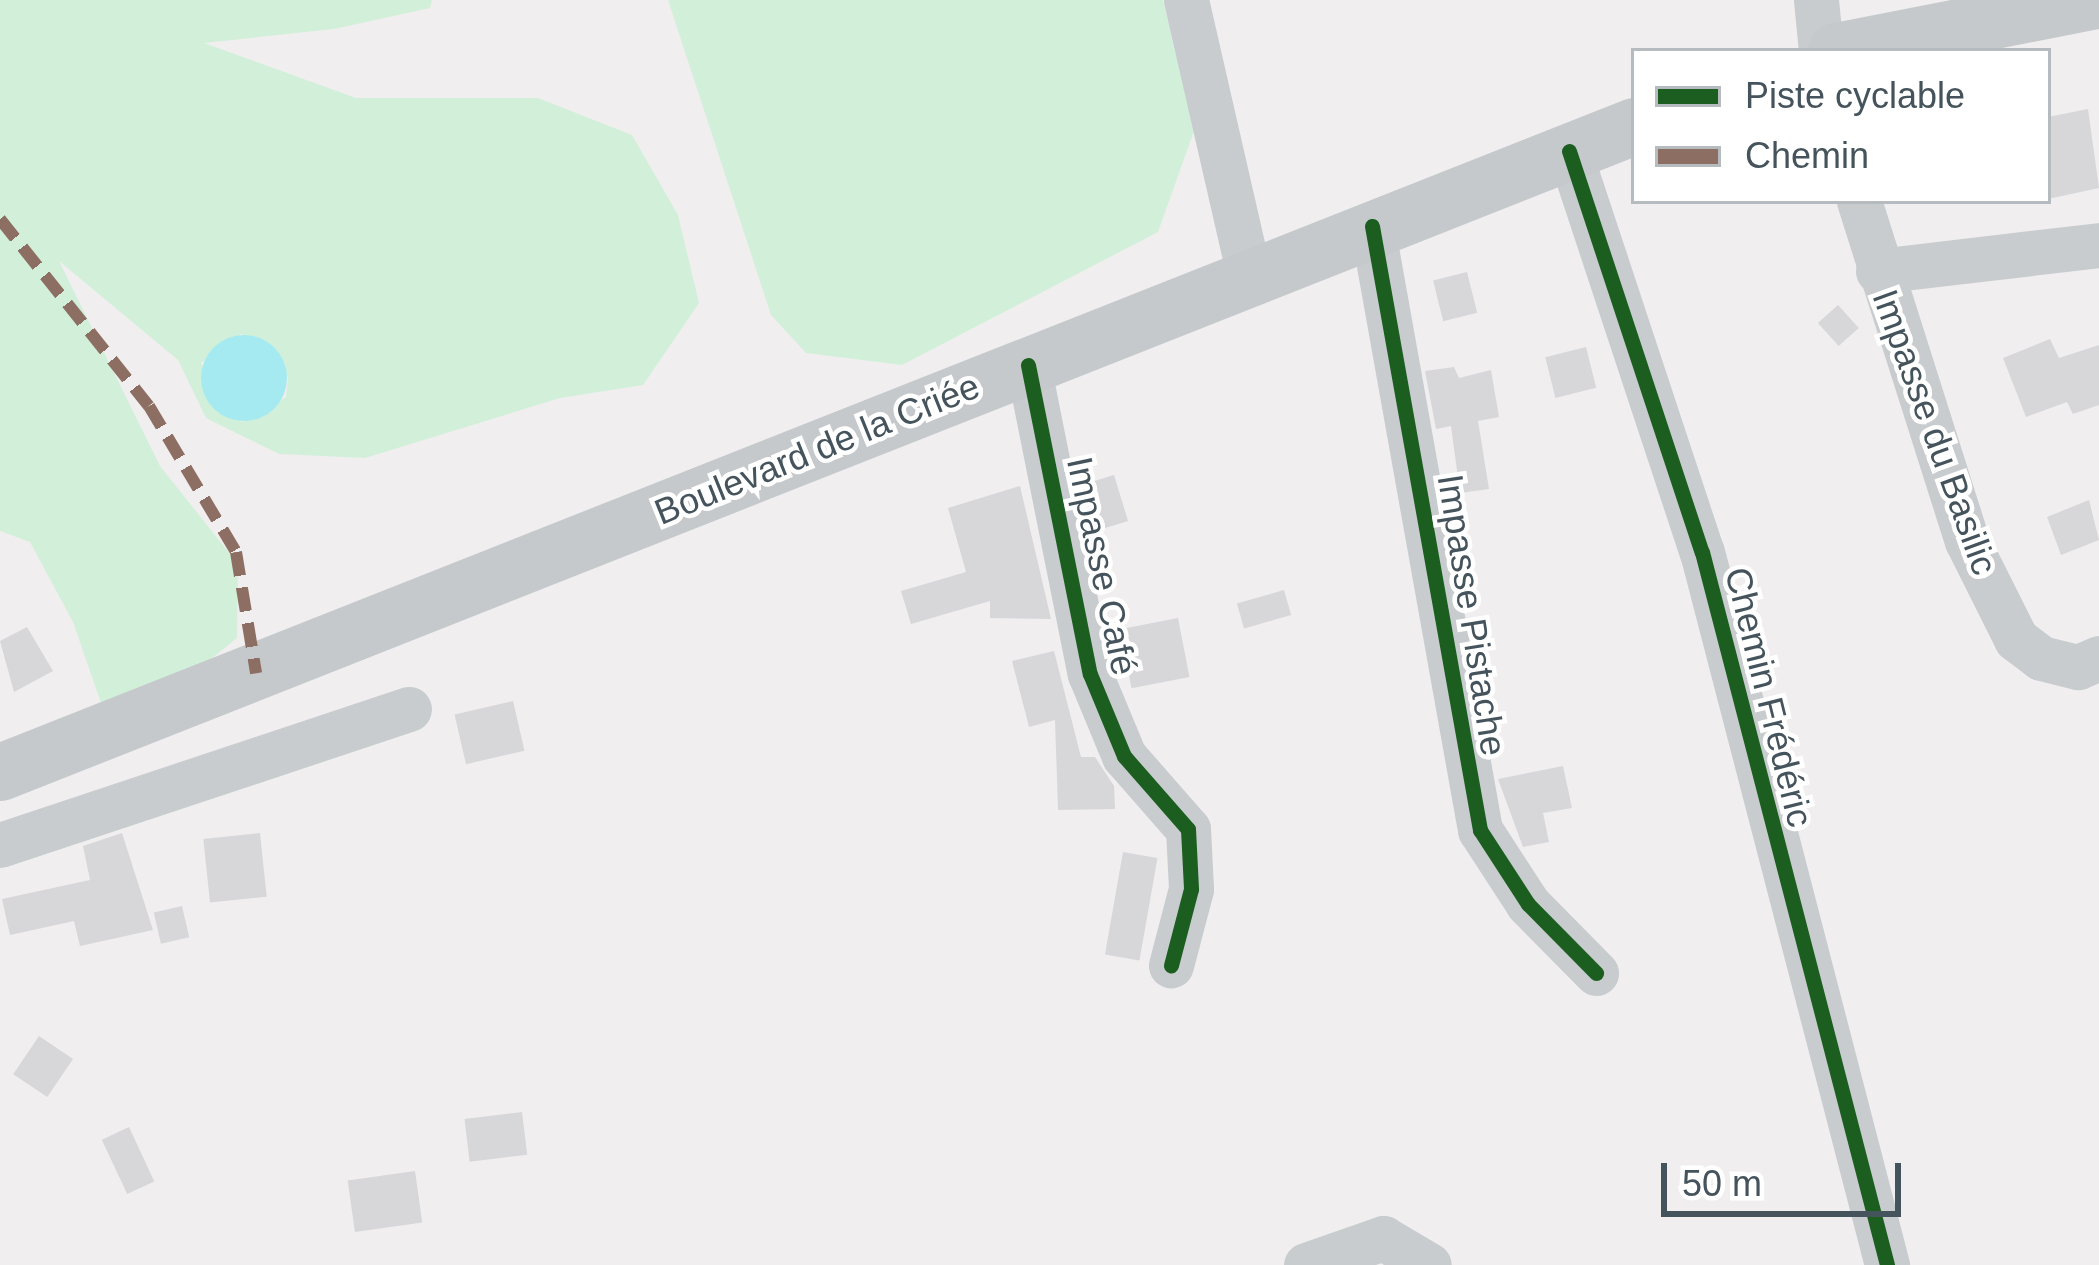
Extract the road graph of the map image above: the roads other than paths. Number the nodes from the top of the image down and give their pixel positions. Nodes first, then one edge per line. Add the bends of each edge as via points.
1 (1186, 0) edge
2 (1816, 0) edge
3 (2096, 0) edge
4 (1821, 48) edge
5 (1851, 48) edge
6 (1631, 127) edge
7 (1569, 151) junction
8 (1860, 204) edge
9 (1372, 226) junction
10 (2099, 245) edge
11 (1878, 271) junction
12 (1250, 280) junction
13 (1028, 365) junction
14 (2099, 658) edge
15 (174, 707) junction
16 (409, 709) dead end
17 (0, 772) edge
18 (193, 777) junction
19 (0, 845) edge
20 (1172, 965) dead end
21 (1596, 973) dead end
22 (1306, 1265) edge
23 (1429, 1265) edge
24 (1887, 1265) edge

1 - 12 street
2 - 4 street
3 - 5 main road
6 - 7 main road, Boulevard de la Criée
7 - 9 main road, Boulevard de la Criée
7 - 24 street, Chemin Frédéric via 1702,552
8 - 11 street, Impasse du Basilic
9 - 12 main road, Boulevard de la Criée
9 - 21 street, Impasse Pistache via 1480,830 1528,904
10 - 11 street
11 - 14 street, Impasse du Basilic via 1967,542 2016,639 2041,658 2078,667
12 - 13 main road, Boulevard de la Criée
13 - 15 main road, Boulevard de la Criée
13 - 20 street, Impasse Café via 1090,674 1124,756 1188,829 1191,889
15 - 17 main road, Boulevard de la Criée
15 - 18 street
16 - 18 street
18 - 19 street
22 - 23 street via 1383,1238

